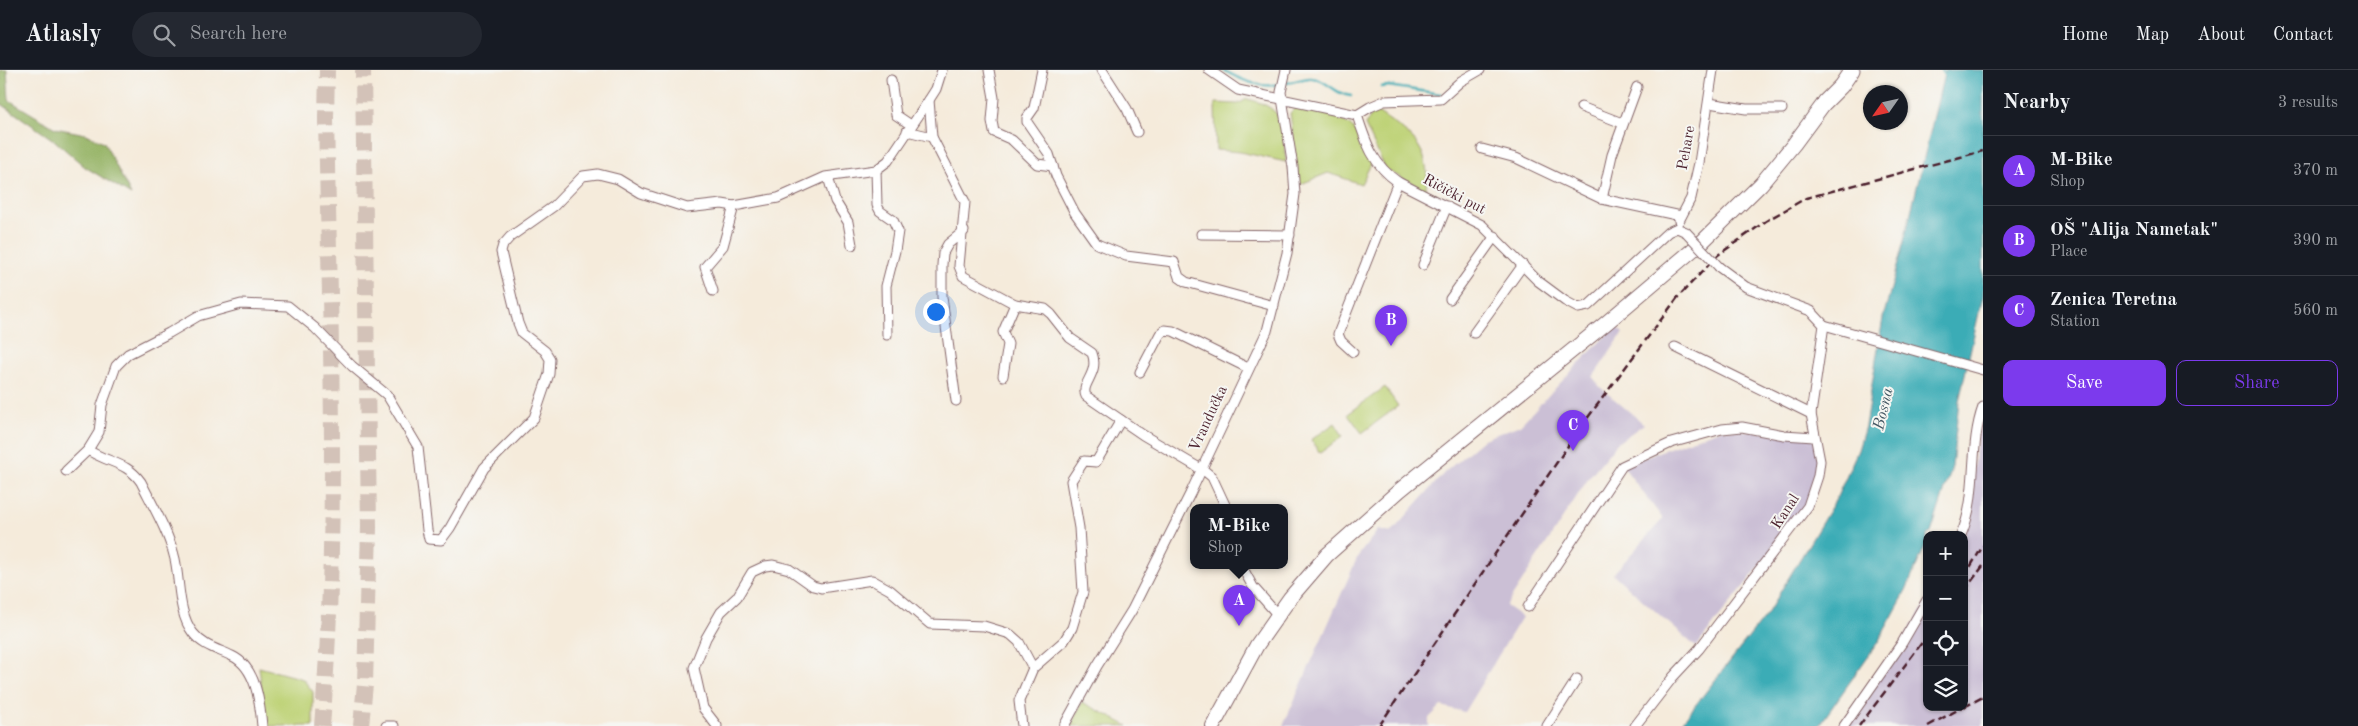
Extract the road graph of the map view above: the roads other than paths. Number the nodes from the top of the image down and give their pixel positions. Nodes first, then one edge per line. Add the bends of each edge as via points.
1 (942, 70) edge
2 (989, 70) edge
3 (1042, 70) edge
4 (1102, 70) edge
5 (1209, 70) edge
6 (1286, 70) edge
7 (1480, 70) edge
8 (1713, 70) edge
9 (1844, 70) edge
10 (1852, 70) edge
11 (891, 80) dead end
12 (1636, 87) dead end
13 (929, 100) junction
14 (1283, 100) junction
15 (1824, 102) junction
16 (1709, 103) junction
17 (1582, 107) dead end
18 (1782, 109) dead end
19 (1357, 115) junction
20 (1622, 123) junction
21 (909, 128) junction
22 (1137, 132) dead end
23 (932, 138) junction
24 (1482, 149) dead end
25 (1053, 166) junction
26 (876, 170) junction
27 (828, 177) junction
28 (1398, 182) junction
29 (1602, 199) junction
30 (734, 206) junction
31 (1447, 206) junction
32 (1681, 216) junction
33 (1682, 230) junction
34 (964, 231) junction
35 (1201, 234) dead end
36 (1290, 235) junction
37 (1495, 236) junction
38 (852, 246) dead end
39 (1423, 265) dead end
40 (1523, 265) junction
41 (713, 291) dead end
42 (1450, 299) dead end
43 (1016, 304) junction
44 (1274, 306) junction
45 (1824, 325) junction
46 (1474, 333) dead end
47 (887, 335) dead end
48 (1675, 346) dead end
49 (1353, 352) dead end
50 (1248, 368) junction
51 (1983, 370) edge
52 (1140, 372) dead end
53 (1003, 376) dead end
54 (956, 401) dead end
55 (1983, 407) edge
56 (1811, 414) junction
57 (1120, 420) junction
58 (1814, 437) junction
59 (88, 450) junction
60 (1201, 469) junction
61 (66, 470) dead end
62 (1225, 504) edge
63 (1963, 531) edge
64 (1243, 569) edge
65 (1923, 607) edge
66 (1528, 608) dead end
67 (1277, 614) junction
68 (1033, 668) junction
69 (1577, 679) dead end
70 (262, 726) edge
71 (386, 726) edge
72 (394, 726) edge
73 (717, 726) edge
74 (1022, 726) edge
75 (1064, 726) edge
76 (1212, 726) edge
77 (1547, 726) edge
78 (1635, 726) edge
79 (1844, 726) edge

1 - 13 street
2 - 25 street via 994,98 994,132 1012,140 1037,164
3 - 25 street via 1034,108 1027,118 1050,154
4 - 22 street via 1123,102
5 - 14 street via 1238,90
6 - 14 street, Vrandučka
7 - 19 street via 1461,81 1442,99 1384,101
8 - 16 street, Pehare
9 - 15 highway
10 - 15 highway
11 - 21 street via 896,115
12 - 20 street
13 - 21 street
13 - 23 street
14 - 19 street
14 - 36 street, Vrandučka via 1293,167
15 - 67 main road via 1775,168 1720,225 1612,318 1367,517 1327,555
16 - 18 street via 1746,109
16 - 32 street, Pehare via 1691,198
17 - 20 street
19 - 28 street, Ričički put via 1380,168
20 - 29 street
21 - 23 street
21 - 26 street via 888,161
23 - 34 street via 964,198
24 - 29 street via 1516,158
25 - 44 street via 1075,213 1097,244 1126,256 1174,262 1180,277 1186,282
26 - 27 street
26 - 47 street via 877,205 893,220 898,231 886,286
27 - 30 street via 778,198
27 - 38 street via 835,201 848,222
28 - 31 street, Ričički put
28 - 49 street via 1338,334
29 - 32 street
30 - 41 street via 723,246 705,267
30 - 59 street via 722,204 687,208 641,193 618,179 598,174 583,176 554,206 503,245 501,252 518,322 522,333 550,359 549,374 534,418 484,468 441,540 430,539 427,530 418,447 387,395 288,306 241,304 198,316 128,354 116,366 102,405 99,432
31 - 37 street, Ričički put
31 - 39 street
32 - 33 street, Pehare
33 - 40 street, Ričički put via 1672,230 1660,239 1588,306 1578,308 1565,301 1538,282
33 - 45 street, bridge via 1719,267 1746,287 1811,311
34 - 43 street via 959,266 963,276
34 - 54 street via 948,244 942,265 942,297
35 - 36 street
36 - 44 street, Vrandučka
37 - 40 street, Ričički put
37 - 42 street
40 - 46 street
43 - 53 street via 1003,332 1008,344
43 - 57 street via 1045,309 1070,338 1092,353 1095,368 1084,391 1086,396
44 - 50 street, Vrandučka via 1267,331
45 - 51 street
45 - 56 street, Kanal
48 - 56 street
50 - 52 street via 1165,330
50 - 60 street, Vrandučka
55 - 63 street via 1977,424 1974,471
56 - 58 street, Kanal
57 - 60 street
57 - 68 street via 1096,462 1084,461 1071,481 1079,528 1083,592 1072,628 1064,641
58 - 66 street via 1742,427 1722,429 1672,443 1622,466
58 - 78 street, Kanal via 1820,460 1808,506 1699,649
59 - 61 street
59 - 70 street via 133,471 141,482 174,558 192,631 211,648 241,661 250,672
60 - 62 street via 1212,477
60 - 75 street, Vrandučka via 1132,610
64 - 67 street via 1253,588
65 - 79 street
67 - 76 main road
68 - 73 street via 1019,642 1010,634 984,626 930,624 890,590 872,580 821,588 789,569 765,566 752,572 737,597 721,612 696,660 695,674 703,708
68 - 74 street via 1020,701
69 - 77 street
71 - 72 street

